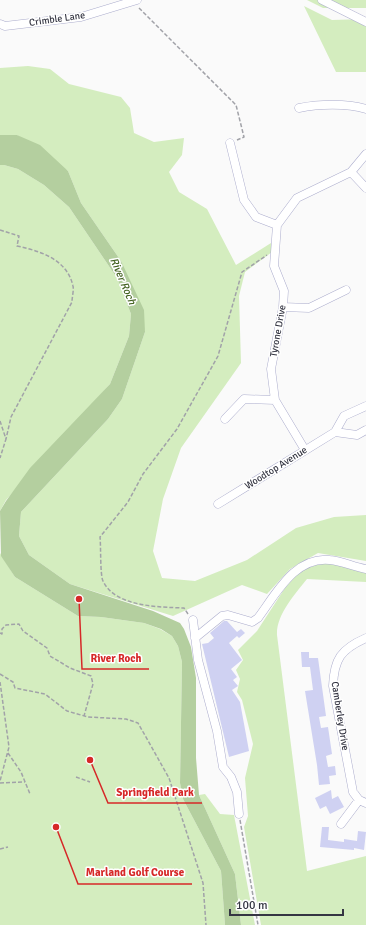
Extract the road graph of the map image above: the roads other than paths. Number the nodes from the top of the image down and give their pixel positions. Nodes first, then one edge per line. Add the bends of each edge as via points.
1 (322, 0) edge
2 (134, 1) edge
3 (366, 22) edge
4 (0, 24) edge
5 (299, 108) dead end
6 (366, 109) edge
7 (230, 143) road end
8 (366, 154) edge
9 (351, 172) junction
10 (366, 188) edge
11 (277, 225) junction
12 (346, 290) dead end
13 (283, 307) junction
14 (275, 400) junction
15 (366, 406) edge
16 (225, 419) dead end
17 (366, 430) edge
18 (335, 432) junction
19 (305, 450) junction
20 (218, 504) dead end
21 (366, 569) edge
22 (193, 620) road end
23 (195, 638) junction
24 (366, 638) edge
25 (363, 802) edge
26 (239, 814) road end
27 (340, 824) dead end

1 - 3 street
2 - 4 street, Crimble Lane via 81,18 6,26
5 - 6 street via 316,104
7 - 11 street via 244,200 256,217
8 - 9 street
9 - 10 street
9 - 11 street via 297,198
11 - 13 street, Tyrone Drive via 274,266 284,290
12 - 13 street via 308,308
13 - 14 street, Tyrone Drive via 271,368
14 - 16 street via 244,399
14 - 19 street, Tyrone Drive
15 - 18 street, Woodtop Avenue via 344,416
17 - 18 street via 357,435
18 - 19 street, Woodtop Avenue
19 - 20 street, Woodtop Avenue
21 - 23 street via 331,560 319,559 308,563 286,580 258,618 252,622 228,615 222,616
22 - 23 street
23 - 26 street via 223,767 231,777 237,792
24 - 25 street, Camberley Drive via 351,644 343,652 334,671 333,686 353,792
25 - 27 street

